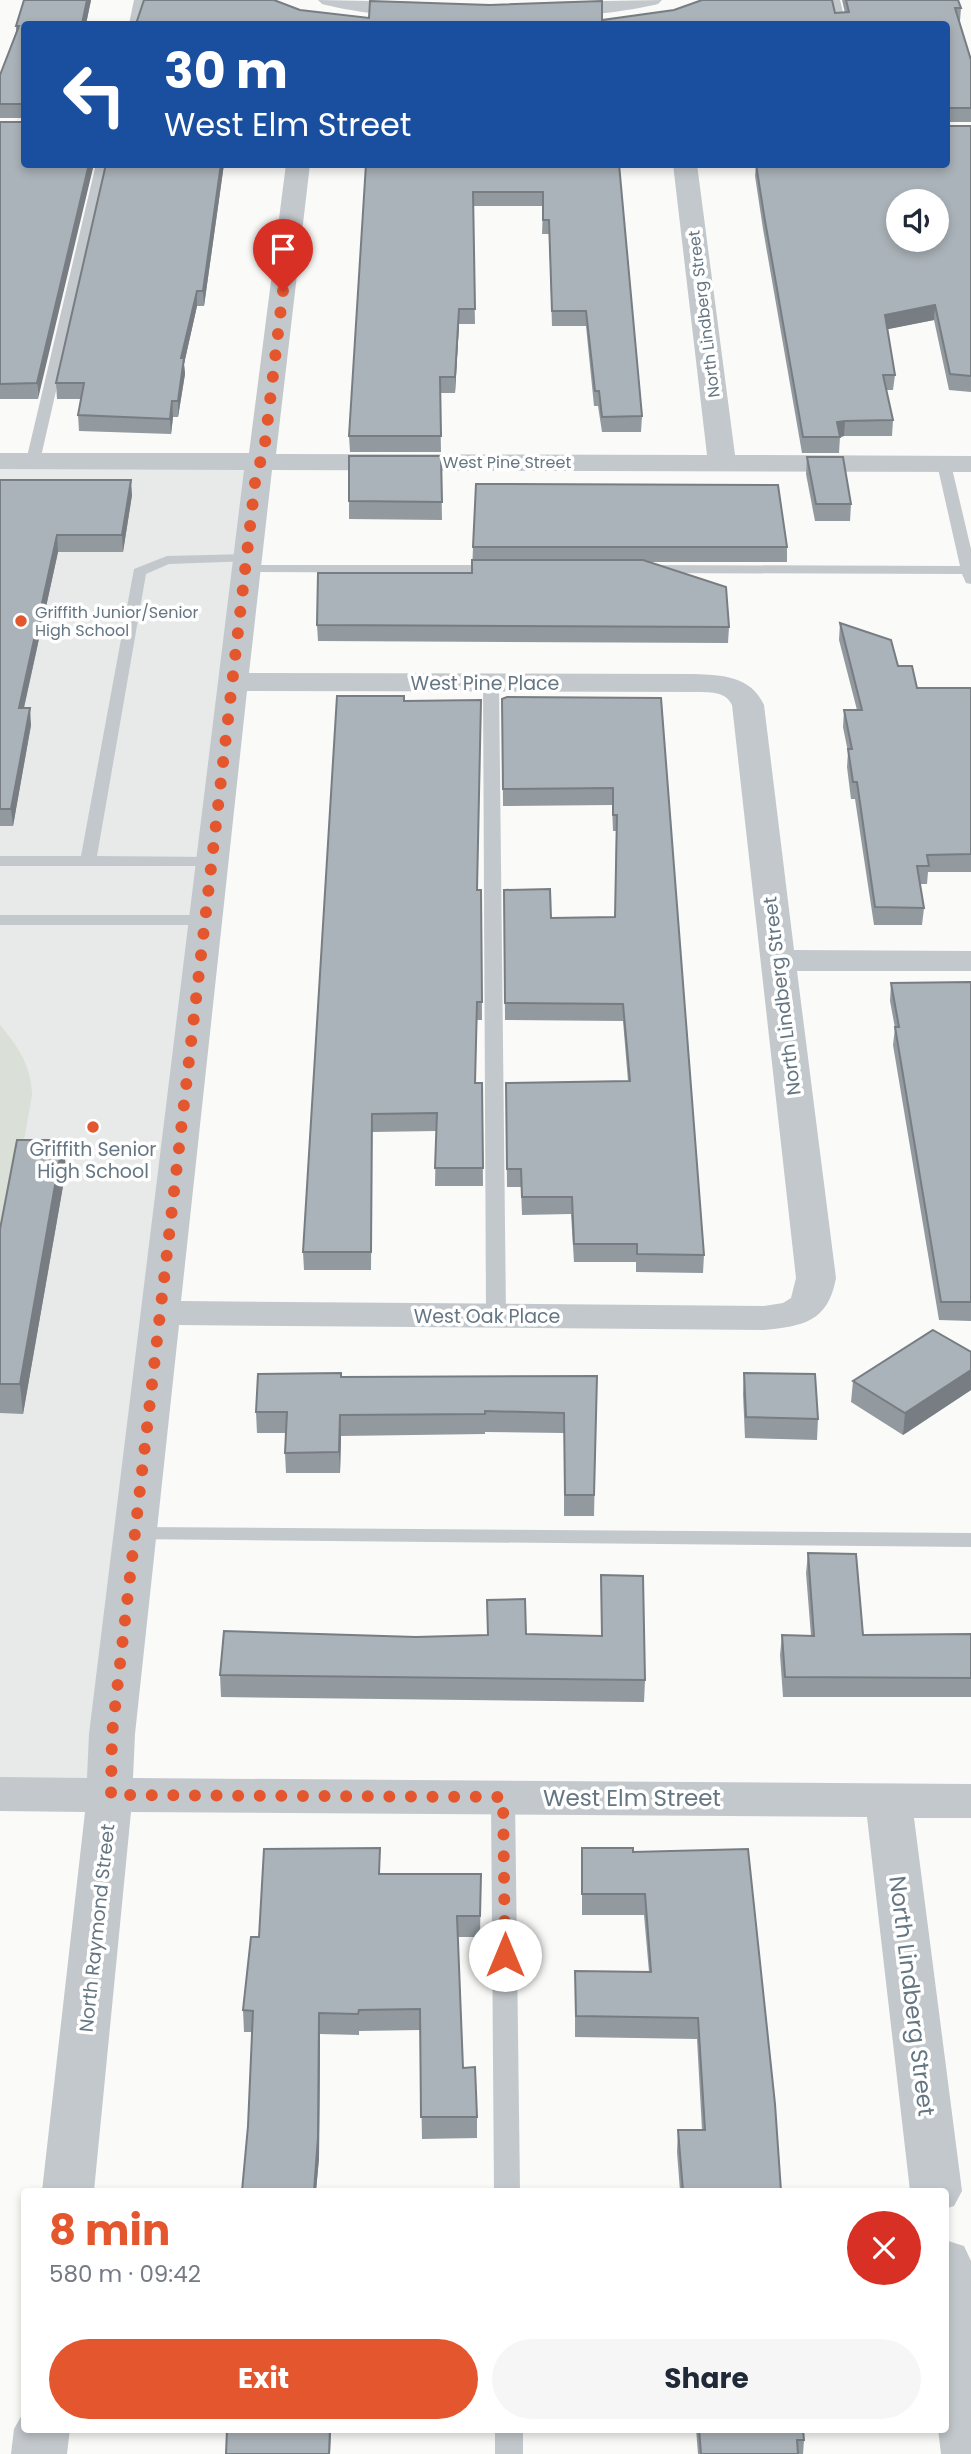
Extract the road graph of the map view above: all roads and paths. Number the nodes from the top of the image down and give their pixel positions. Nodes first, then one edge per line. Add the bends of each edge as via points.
1 (139, 0) edge
2 (330, 0) edge
3 (651, 0) edge
4 (835, 0) edge
5 (446, 8) edge
6 (523, 8) edge
7 (135, 21) edge
8 (840, 21) edge
9 (101, 168) edge
10 (298, 168) edge
11 (685, 168) edge
12 (0, 461) edge
13 (33, 461) junction
14 (260, 461) junction
15 (722, 463) junction
16 (957, 464) edge
17 (246, 563) junction
18 (510, 569) edge
19 (635, 569) edge
20 (970, 575) edge
21 (233, 682) junction
22 (491, 683) junction
23 (736, 689) joint
24 (0, 861) edge
25 (89, 862) junction
26 (213, 862) junction
27 (0, 920) edge
28 (206, 920) junction
29 (778, 960) junction
30 (971, 961) edge
31 (809, 1306) joint
32 (162, 1313) junction
33 (496, 1316) junction
34 (135, 1534) junction
35 (971, 1540) edge
36 (0, 1794) edge
37 (111, 1795) junction
38 (503, 1797) junction
39 (888, 1800) junction
40 (971, 1801) edge
41 (68, 2188) edge
42 (507, 2188) edge
43 (936, 2188) edge
44 (949, 2294) edge
45 (42, 2433) edge
46 (509, 2433) edge
47 (39, 2454) edge
48 (509, 2454) edge
49 (969, 2454) edge

1 - 7 lane
2 - 5 street via 359,7
3 - 6 street via 598,8
4 - 8 lane
9 - 13 lane
10 - 14 street, North Raymond Street
11 - 15 street, North Lindberg Street
12 - 13 street, West Pine Street
13 - 14 street, West Pine Street
14 - 15 street, West Pine Street
14 - 17 street, North Raymond Street
15 - 16 street, West Pine Street
16 - 20 lane
17 - 18 lane
17 - 21 street, North Raymond Street
17 - 25 lane via 167,559 139,572
19 - 20 lane
21 - 22 street, West Pine Place
21 - 26 street, North Raymond Street
22 - 23 street, West Pine Place via 702,684
22 - 33 lane
23 - 29 street, North Lindberg Street via 748,705
24 - 25 lane
25 - 26 lane
26 - 28 street, North Raymond Street
27 - 28 lane
28 - 32 street, North Raymond Street
29 - 30 street
29 - 31 street, North Lindberg Street via 816,1278
31 - 33 street, West Oak Place via 797,1313 764,1318
32 - 33 street, West Oak Place
32 - 34 street, North Raymond Street
34 - 35 lane
34 - 37 street, North Raymond Street via 112,1734
36 - 37 street, West Elm Street
37 - 38 street, West Elm Street
37 - 41 street, North Raymond Street
38 - 39 street, West Elm Street
38 - 42 lane
39 - 40 street, West Elm Street
39 - 43 street, North Lindberg Street
44 - 49 street
45 - 47 street
46 - 48 lane

